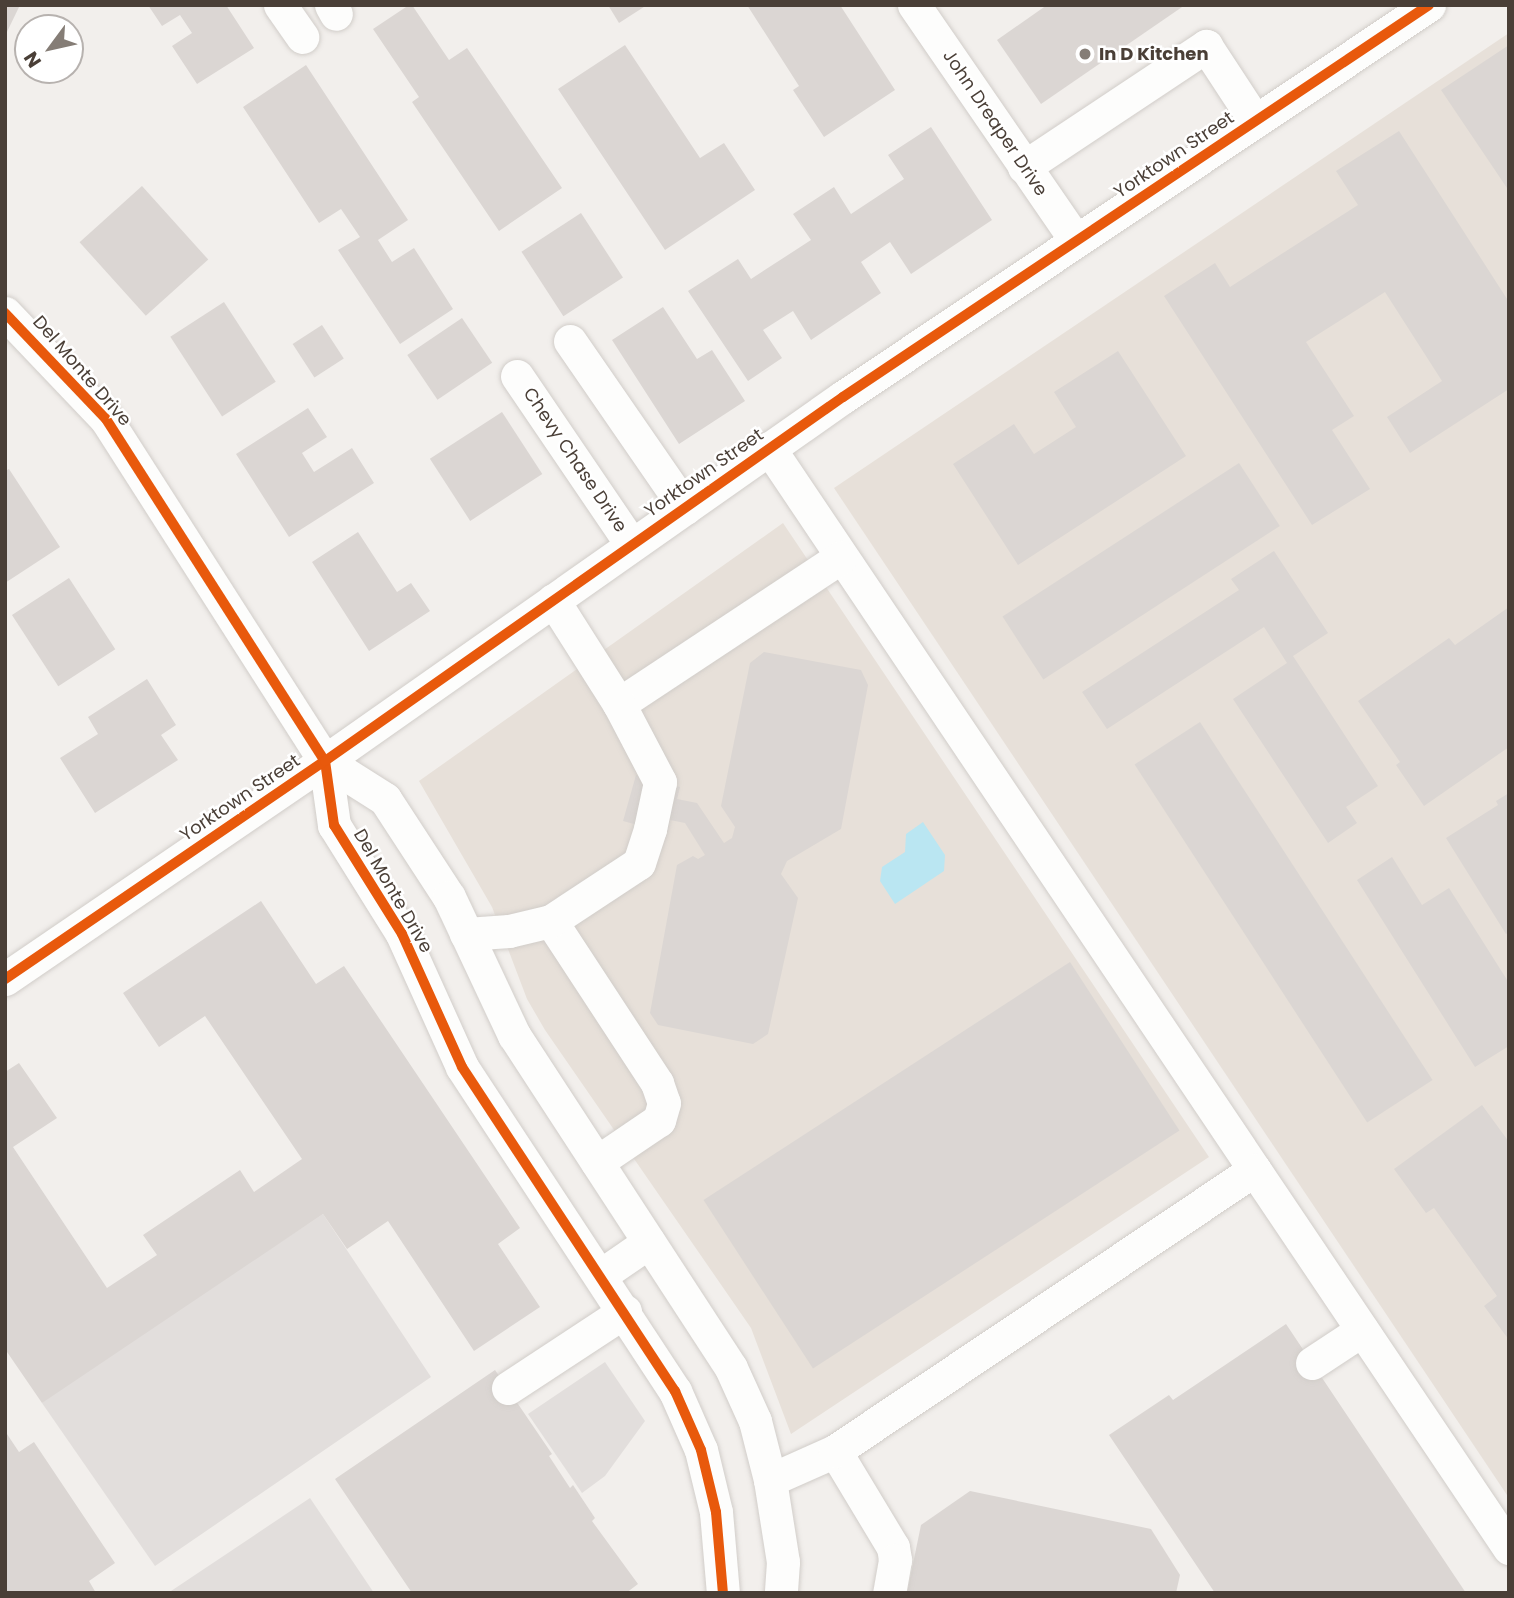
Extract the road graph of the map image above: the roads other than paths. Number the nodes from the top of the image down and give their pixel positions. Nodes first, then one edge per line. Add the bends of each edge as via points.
1 (281, 5) edge
2 (914, 5) edge
3 (1429, 5) edge
4 (302, 37) dead end
5 (1255, 121) junction
6 (1024, 167) junction
7 (1076, 241) junction
8 (5, 313) edge
9 (570, 341) dead end
10 (517, 376) dead end
11 (769, 449) junction
12 (685, 508) junction
13 (632, 545) junction
14 (841, 557) junction
15 (552, 600) junction
16 (620, 704) junction
17 (325, 761) junction
18 (551, 921) junction
19 (466, 934) junction
20 (5, 979) edge
21 (597, 1162) junction
22 (1254, 1170) junction
23 (649, 1242) junction
24 (601, 1276) junction
25 (625, 1311) junction
26 (1362, 1330) junction
27 (1312, 1363) dead end
28 (508, 1388) dead end
29 (835, 1451) junction
30 (770, 1480) junction
31 (1509, 1548) edge
32 (723, 1593) edge
33 (781, 1593) edge
34 (889, 1593) edge

1 - 4 street
2 - 6 street, John Dreaper Drive
3 - 5 street, Yorktown Street
5 - 6 street via 1206,46
5 - 7 street, Yorktown Street
6 - 7 street, John Dreaper Drive
7 - 11 street, Yorktown Street
8 - 17 street, Del Monte Drive via 106,419
9 - 12 street
10 - 13 street, Chevy Chase Drive
11 - 12 street, Yorktown Street
11 - 14 street
12 - 13 street, Yorktown Street
13 - 15 street, Yorktown Street
14 - 16 street
14 - 22 street
15 - 16 street
15 - 17 street, Yorktown Street
16 - 18 street via 660,782 650,829 639,863
17 - 19 street, Del Monte Drive via 385,799 449,897
17 - 20 street, Yorktown Street
17 - 24 street, Del Monte Drive via 334,825 402,934 462,1067
18 - 19 street via 509,931
18 - 21 street via 657,1083 664,1103 659,1120
19 - 21 street, Del Monte Drive via 514,1035
21 - 23 street, Del Monte Drive
22 - 26 street
22 - 29 street
23 - 24 street
23 - 30 street, Del Monte Drive via 731,1368 755,1421
24 - 25 street, Del Monte Drive
25 - 28 street
25 - 32 street, Del Monte Drive via 676,1391 701,1450 716,1512
26 - 27 street
26 - 31 street
29 - 30 street
29 - 34 street via 893,1547
30 - 33 street, Del Monte Drive via 783,1562

